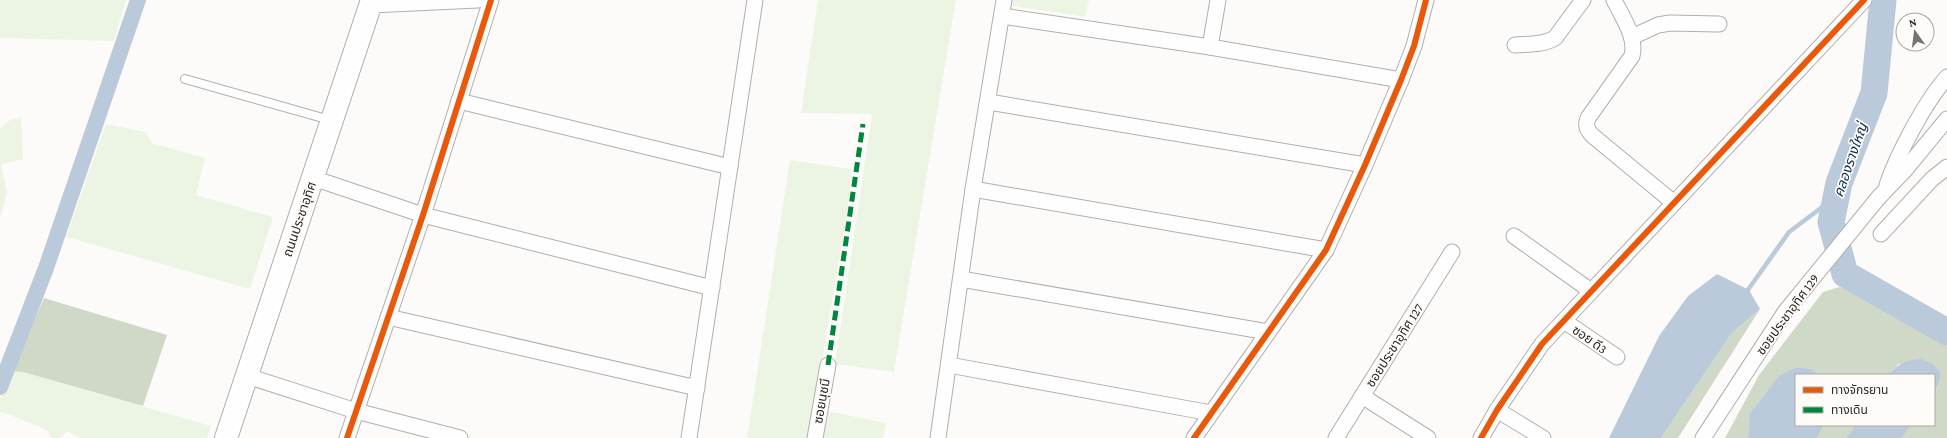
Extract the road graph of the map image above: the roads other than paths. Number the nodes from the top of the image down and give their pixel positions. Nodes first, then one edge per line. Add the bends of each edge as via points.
1 (478, 0) edge
2 (491, 0) edge
3 (755, 0) edge
4 (1004, 0) edge
5 (1218, 0) edge
6 (1426, 0) edge
7 (1583, 0) edge
8 (1614, 0) edge
9 (1864, 0) edge
10 (371, 2) edge
11 (1002, 16) junction
12 (1720, 24) dead end
13 (1632, 37) junction
14 (1516, 45) dead end
15 (1210, 46) junction
16 (1947, 76) edge
17 (185, 79) dead end
18 (1401, 80) junction
19 (459, 101) junction
20 (989, 102) junction
21 (1947, 119) edge
22 (332, 121) junction
23 (1365, 165) junction
24 (730, 167) junction
25 (1947, 167) edge
26 (313, 178) junction
27 (973, 189) junction
28 (1882, 193) junction
29 (1674, 203) junction
30 (423, 215) junction
31 (1880, 234) dead end
32 (1514, 236) dead end
33 (1326, 250) junction
34 (1452, 252) dead end
35 (961, 279) junction
36 (712, 288) junction
37 (1591, 292) junction
38 (388, 317) junction
39 (1564, 321) junction
40 (1268, 332) junction
41 (1617, 357) dead end
42 (949, 364) junction
43 (828, 365) dead end
44 (247, 376) junction
45 (697, 388) junction
46 (1362, 396) junction
47 (1497, 410) junction
48 (356, 411) junction
49 (1211, 413) junction
50 (226, 438) edge
51 (347, 438) edge
52 (460, 438) edge
53 (689, 438) edge
54 (815, 438) edge
55 (938, 438) edge
56 (1194, 438) edge
57 (1336, 438) edge
58 (1428, 438) edge
59 (1481, 438) edge
60 (1543, 438) edge
61 (1703, 438) edge

1 - 10 street
2 - 19 street
3 - 24 street
4 - 11 street
5 - 15 street
6 - 18 street via 1414,46
7 - 14 street via 1555,38 1538,44
8 - 13 street
9 - 29 street
10 - 22 main road, ถนนประชาอุทิศ
11 - 15 street
11 - 20 street
12 - 13 street via 1670,23 1658,25
13 - 29 street via 1632,56 1588,118 1587,128 1593,136
15 - 18 street
16 - 28 street, ซอยประชาอุทิศ 129 via 1919,118
17 - 22 lane
18 - 23 street
19 - 24 street
19 - 30 street
20 - 23 street
20 - 27 street
21 - 28 street, ซอยประชาอุทิศ 129 via 1905,170
22 - 26 main road, ถนนประชาอุทิศ
23 - 33 street
24 - 36 street
25 - 31 street via 1932,179
26 - 30 street
26 - 44 main road, ถนนประชาอุทิศ
27 - 33 street
27 - 35 street
28 - 61 street, ซอยประชาอุทิศ 129 via 1785,312
29 - 37 street
30 - 36 street
30 - 38 street
32 - 37 street
33 - 40 street
34 - 46 street, ซอยประชาอุทิศ 127
35 - 40 street
35 - 42 street
36 - 45 street
37 - 39 street
38 - 45 street
38 - 48 street
39 - 41 street, ซอย ดี3
39 - 47 street via 1529,362
40 - 49 street
42 - 49 street
42 - 55 street
43 - 54 street, ซอยนุชมี
44 - 48 street
44 - 50 main road, ถนนประชาอุทิศ
45 - 53 street
46 - 57 street, ซอยประชาอุทิศ 127
46 - 58 street
47 - 59 street
47 - 60 street
48 - 51 street
48 - 52 street
49 - 56 street

